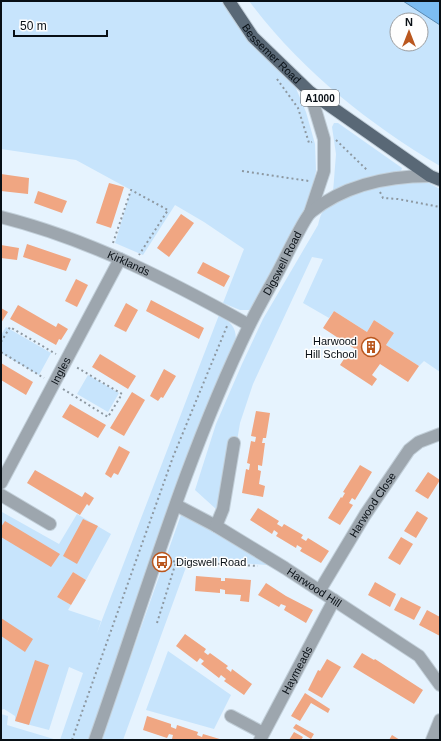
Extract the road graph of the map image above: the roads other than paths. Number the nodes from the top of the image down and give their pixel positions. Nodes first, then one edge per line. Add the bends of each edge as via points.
1 (229, 1) edge
2 (310, 92) junction
3 (435, 178) edge
4 (310, 213) junction
5 (1, 217) edge
6 (115, 256) junction
7 (249, 326) junction
8 (440, 434) edge
9 (234, 443) dead end
10 (1, 484) edge
11 (1, 495) edge
12 (176, 505) junction
13 (50, 524) dead end
14 (216, 526) junction
15 (320, 590) junction
16 (334, 600) junction
17 (440, 685) edge
18 (231, 716) dead end
19 (440, 720) edge
20 (262, 737) edge
21 (95, 740) edge
22 (432, 740) edge

1 - 2 main road, Bessemer Road / A1000 via 252,37
2 - 3 main road, Bessemer Road / A1000
2 - 4 street, Digswell Road via 324,139 324,171
3 - 4 street, Digswell Road via 396,177 375,180 342,193
4 - 7 street, Digswell Road
5 - 6 street, Kirklands via 78,240
6 - 7 street, Kirklands
6 - 10 street, Ingles via 66,361
7 - 12 street, Digswell Road via 213,408
8 - 15 street, Harwood Close via 423,440 410,450 365,515
9 - 14 street via 223,509
11 - 13 street
12 - 14 street, Harwood Hill
12 - 21 street, Digswell Road
14 - 15 street, Harwood Hill
15 - 16 street, Harwood Hill
16 - 17 street, Harwood Hill via 419,656
16 - 20 street, Haymeads
18 - 20 street
19 - 22 street

